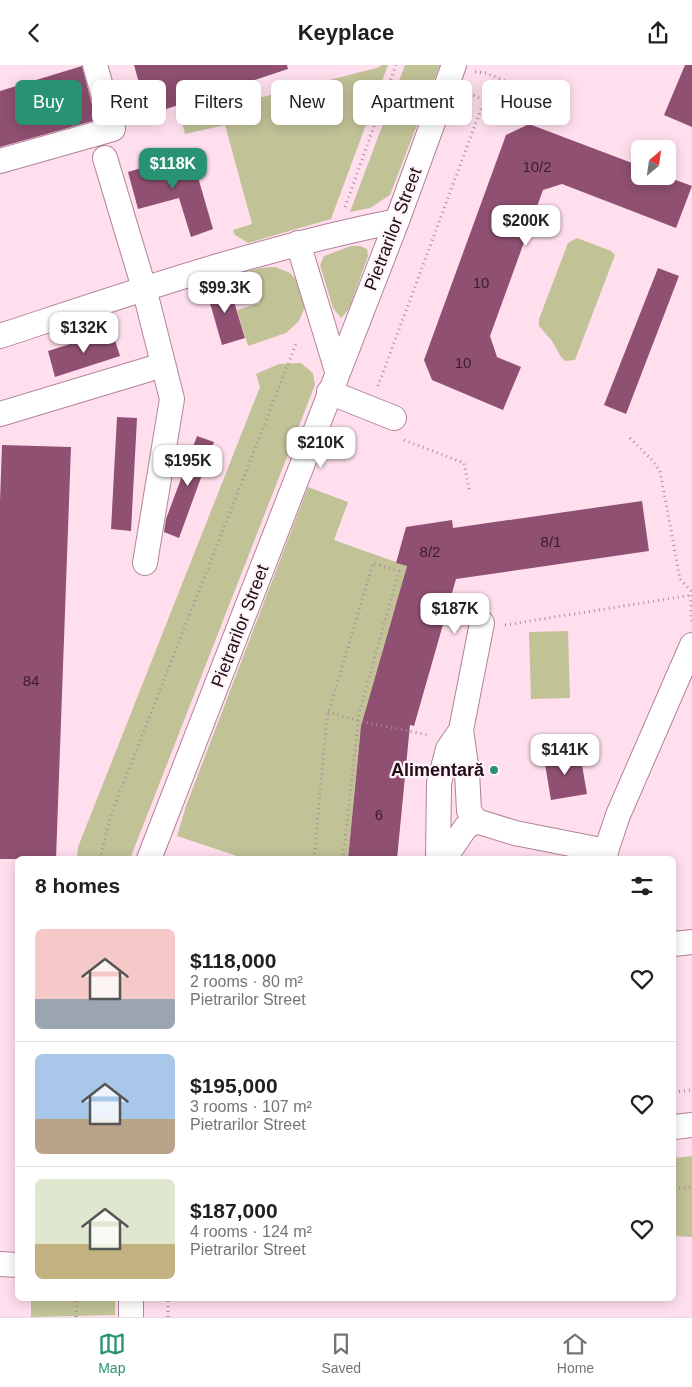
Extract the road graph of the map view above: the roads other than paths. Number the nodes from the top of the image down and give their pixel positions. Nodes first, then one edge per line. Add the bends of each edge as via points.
1 (95, 65) edge
2 (463, 69) edge
3 (105, 158) dead end
4 (0, 161) edge
5 (396, 221) junction
6 (298, 243) junction
7 (144, 288) junction
8 (0, 336) edge
9 (163, 365) junction
10 (333, 381) junction
11 (0, 414) edge
12 (383, 414) road end
13 (145, 563) dead end
14 (482, 623) road end
15 (692, 645) edge
16 (458, 734) junction
17 (476, 821) junction
18 (605, 855) edge
19 (150, 856) edge
20 (438, 856) edge
21 (446, 856) edge
22 (692, 942) edge
23 (676, 944) edge
24 (692, 1125) edge
25 (676, 1127) edge
26 (0, 1264) edge
27 (15, 1265) edge
28 (131, 1301) edge
29 (131, 1317) edge

1 - 4 street via 113,129
2 - 5 street, Pietrarilor Street
3 - 7 street
5 - 6 street
5 - 10 street, Pietrarilor Street
6 - 7 street
6 - 10 street
7 - 8 street
7 - 9 street
9 - 11 street
9 - 13 street via 172,399
10 - 12 street
10 - 19 street, Pietrarilor Street
14 - 16 street
15 - 18 street via 618,815
16 - 17 street via 467,772 469,811
16 - 20 street via 448,749 438,783
17 - 18 street
17 - 21 street via 466,827
22 - 23 street
24 - 25 street
26 - 27 street
28 - 29 street

